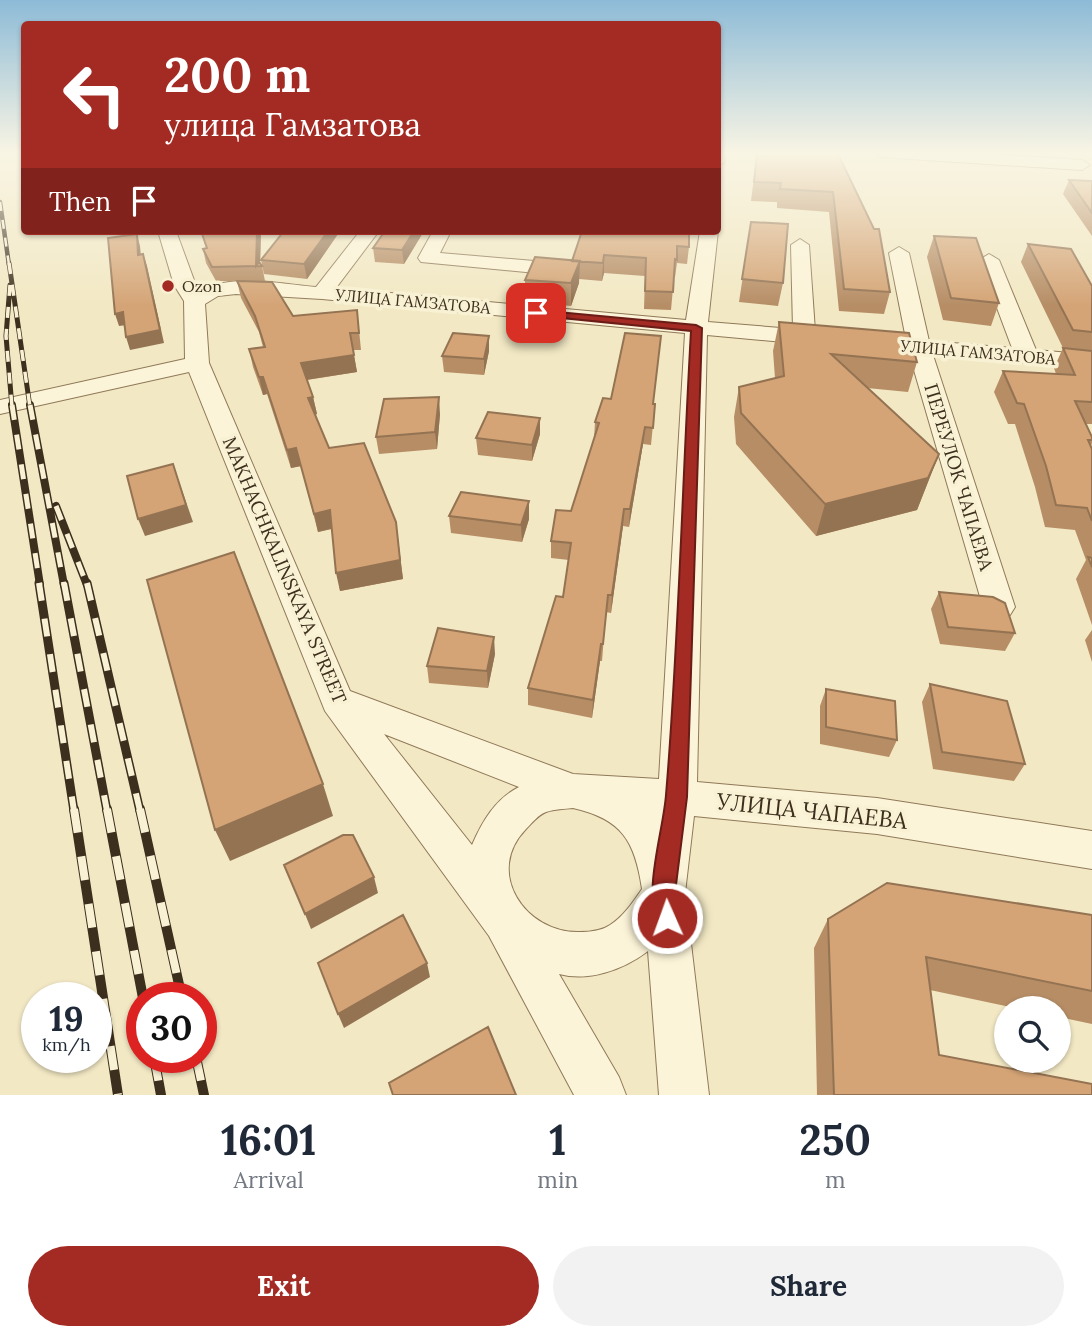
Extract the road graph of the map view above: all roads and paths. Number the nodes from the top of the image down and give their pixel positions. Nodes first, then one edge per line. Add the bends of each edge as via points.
1 (168, 235) edge
2 (367, 235) edge
3 (440, 235) edge
4 (708, 235) edge
5 (800, 245) dead end
6 (899, 253) dead end
7 (989, 260) dead end
8 (545, 268) edge
9 (322, 293) junction
10 (194, 301) junction
11 (696, 328) junction
12 (804, 337) junction
13 (919, 348) junction
14 (1027, 356) junction
15 (1092, 362) edge
16 (197, 363) junction
17 (0, 407) edge
18 (999, 607) edge
19 (337, 701) junction
20 (573, 791) junction
21 (677, 797) junction
22 (1092, 850) edge
23 (664, 893) junction
24 (504, 921) junction
25 (601, 1095) edge
26 (684, 1095) edge

1 - 10 street, MAKHACHKALINSKAYA STREET via 184,285
2 - 9 street
3 - 8 street via 428,258
4 - 11 street
5 - 12 street
6 - 13 street, ПЕРЕУЛОК ЧАПАЕВА
7 - 14 street
9 - 10 street, УЛИЦА ГАМЗАТОВА via 236,288 213,291
9 - 11 street, УЛИЦА ГАМЗАТОВА
10 - 16 street, MAKHACHKALINSKAYA STREET
11 - 12 street, УЛИЦА ГАМЗАТОВА
11 - 21 street
12 - 13 street, УЛИЦА ГАМЗАТОВА
13 - 14 street, УЛИЦА ГАМЗАТОВА
13 - 18 street, ПЕРЕУЛОК ЧАПАЕВА
14 - 15 street, УЛИЦА ГАМЗАТОВА
16 - 17 street
16 - 19 street, MAKHACHKALINSKAYA STREET
19 - 20 street, УЛИЦА ЧАПАЕВА
19 - 24 street, MAKHACHKALINSKAYA STREET
20 - 21 street, УЛИЦА ЧАПАЕВА
20 - 23 street via 597,794 620,804 640,821 653,842
20 - 24 street via 547,794 524,804 505,821 491,844 486,869 491,896
21 - 22 street, УЛИЦА ЧАПАЕВА via 877,816
21 - 23 street
23 - 24 street via 632,936 607,950 579,956 550,952 524,940
23 - 26 street
24 - 25 street, MAKHACHKALINSKAYA STREET

